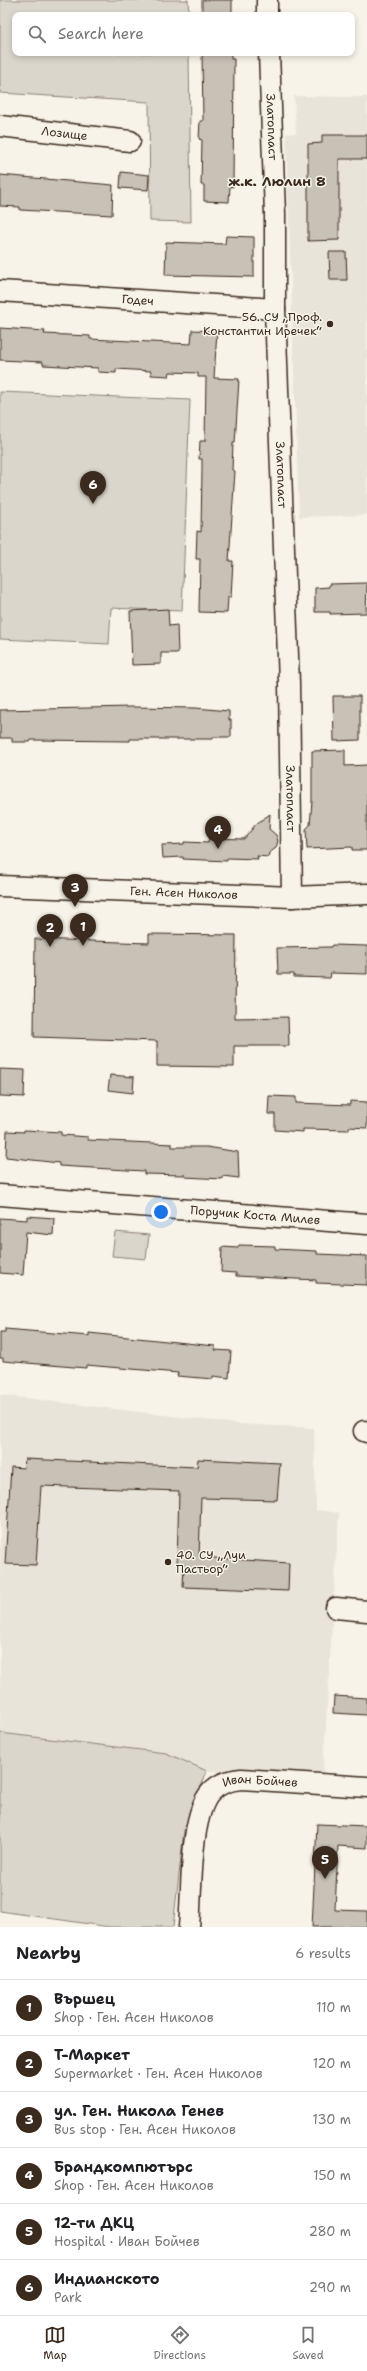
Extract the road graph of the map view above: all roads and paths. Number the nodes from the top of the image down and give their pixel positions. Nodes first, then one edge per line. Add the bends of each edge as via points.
1 (267, 0) edge
2 (268, 12) edge
3 (269, 56) edge
4 (0, 126) edge
5 (130, 141) dead end
6 (0, 291) edge
7 (276, 309) junction
8 (0, 886) edge
9 (367, 894) edge
10 (292, 897) junction
11 (0, 1195) edge
12 (367, 1224) edge
13 (336, 1608) dead end
14 (367, 1611) edge
15 (367, 1787) edge
16 (189, 1927) edge

1 - 2 street
3 - 7 street, Златопласт
4 - 5 street, Лозище
6 - 7 street, Годеч
7 - 10 street, Златопласт via 288,644
8 - 10 street, Ген. Асен Николов
9 - 10 street, Ген. Асен Николов
11 - 12 street, Поручик Коста Милев
13 - 14 street
15 - 16 street, Иван Бойчев via 241,1779 229,1780 211,1792 198,1819

